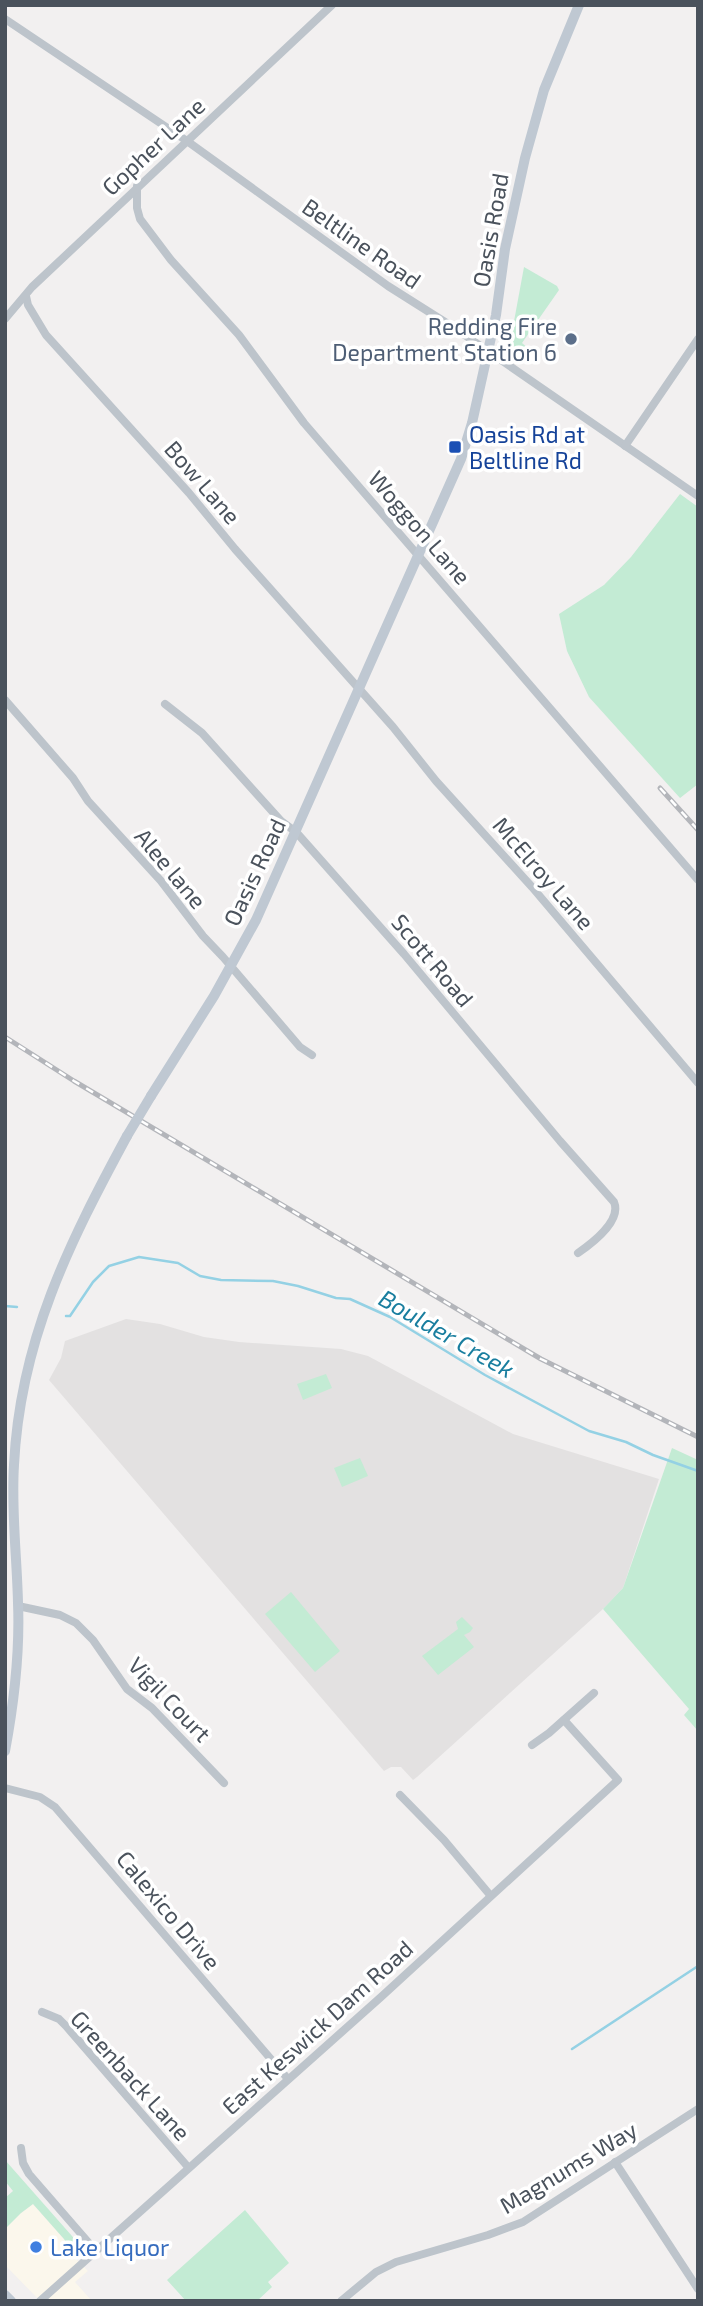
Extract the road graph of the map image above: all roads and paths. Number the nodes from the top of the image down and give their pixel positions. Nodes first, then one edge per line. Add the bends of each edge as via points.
1 (332, 5) edge
2 (579, 5) edge
3 (5, 19) edge
4 (187, 141) junction
5 (137, 186) junction
6 (26, 296) junction
7 (5, 319) edge
8 (698, 339) edge
9 (488, 351) junction
10 (625, 446) junction
11 (698, 496) edge
12 (419, 557) junction
13 (359, 690) junction
14 (5, 700) edge
15 (165, 704) dead end
16 (296, 832) junction
17 (698, 880) edge
18 (231, 966) junction
19 (312, 1055) dead end
20 (698, 1083) edge
21 (578, 1253) dead end
22 (18, 1606) junction
23 (594, 1693) dead end
24 (564, 1720) junction
25 (532, 1745) dead end
26 (5, 1751) edge
27 (224, 1783) dead end
28 (5, 1788) edge
29 (400, 1795) dead end
30 (490, 1895) junction
31 (42, 2012) dead end
32 (288, 2079) junction
33 (698, 2109) edge
34 (21, 2148) dead end
35 (615, 2162) junction
36 (188, 2168) junction
37 (95, 2250) junction
38 (698, 2289) edge
39 (5, 2295) edge
40 (11, 2301) edge
41 (40, 2301) edge
42 (341, 2301) edge

1 - 4 street, Gopher Lane
2 - 9 main road, Oasis Road via 544,90 525,158
3 - 4 street, Beltline Road
4 - 5 street, Gopher Lane
4 - 9 street, Beltline Road via 387,286
5 - 6 street, Gopher Lane
5 - 12 street, Woggon Lane via 137,208 145,227 170,260 239,335 304,423
6 - 7 street, Gopher Lane
6 - 13 street, Bow Lane via 46,335
8 - 10 street
9 - 10 street, Beltline Road
9 - 12 main road, Oasis Road via 461,459
10 - 11 street, Beltline Road
12 - 13 main road, Oasis Road
12 - 17 street, Woggon Lane
13 - 16 main road, Oasis Road
13 - 20 street, McElroy Lane
14 - 18 street, Alee lane
15 - 16 street, Scott Road via 202,733
16 - 18 main road, Oasis Road
16 - 21 street, Scott Road via 614,1202 617,1208 605,1229
18 - 19 street, Alee lane
18 - 22 main road, Oasis Road, bridge via 127,1136 74,1237 45,1305 19,1414 14,1465
22 - 26 main road, Oasis Road
22 - 27 street, Vigil Court via 76,1623 127,1689 152,1708
23 - 24 street
24 - 25 street
24 - 30 street, East Keswick Dam Road via 618,1780
28 - 32 street, Calexico Drive via 40,1797 55,1807
29 - 30 street
30 - 32 street, East Keswick Dam Road
31 - 36 street, Greenback Lane via 66,2026
32 - 36 street, East Keswick Dam Road
33 - 35 street, Magnums Way
34 - 37 street via 29,2174
35 - 38 street
35 - 42 street, Magnums Way via 523,2222 396,2262
36 - 37 street, East Keswick Dam Road
37 - 41 street, East Keswick Dam Road
39 - 40 main road

